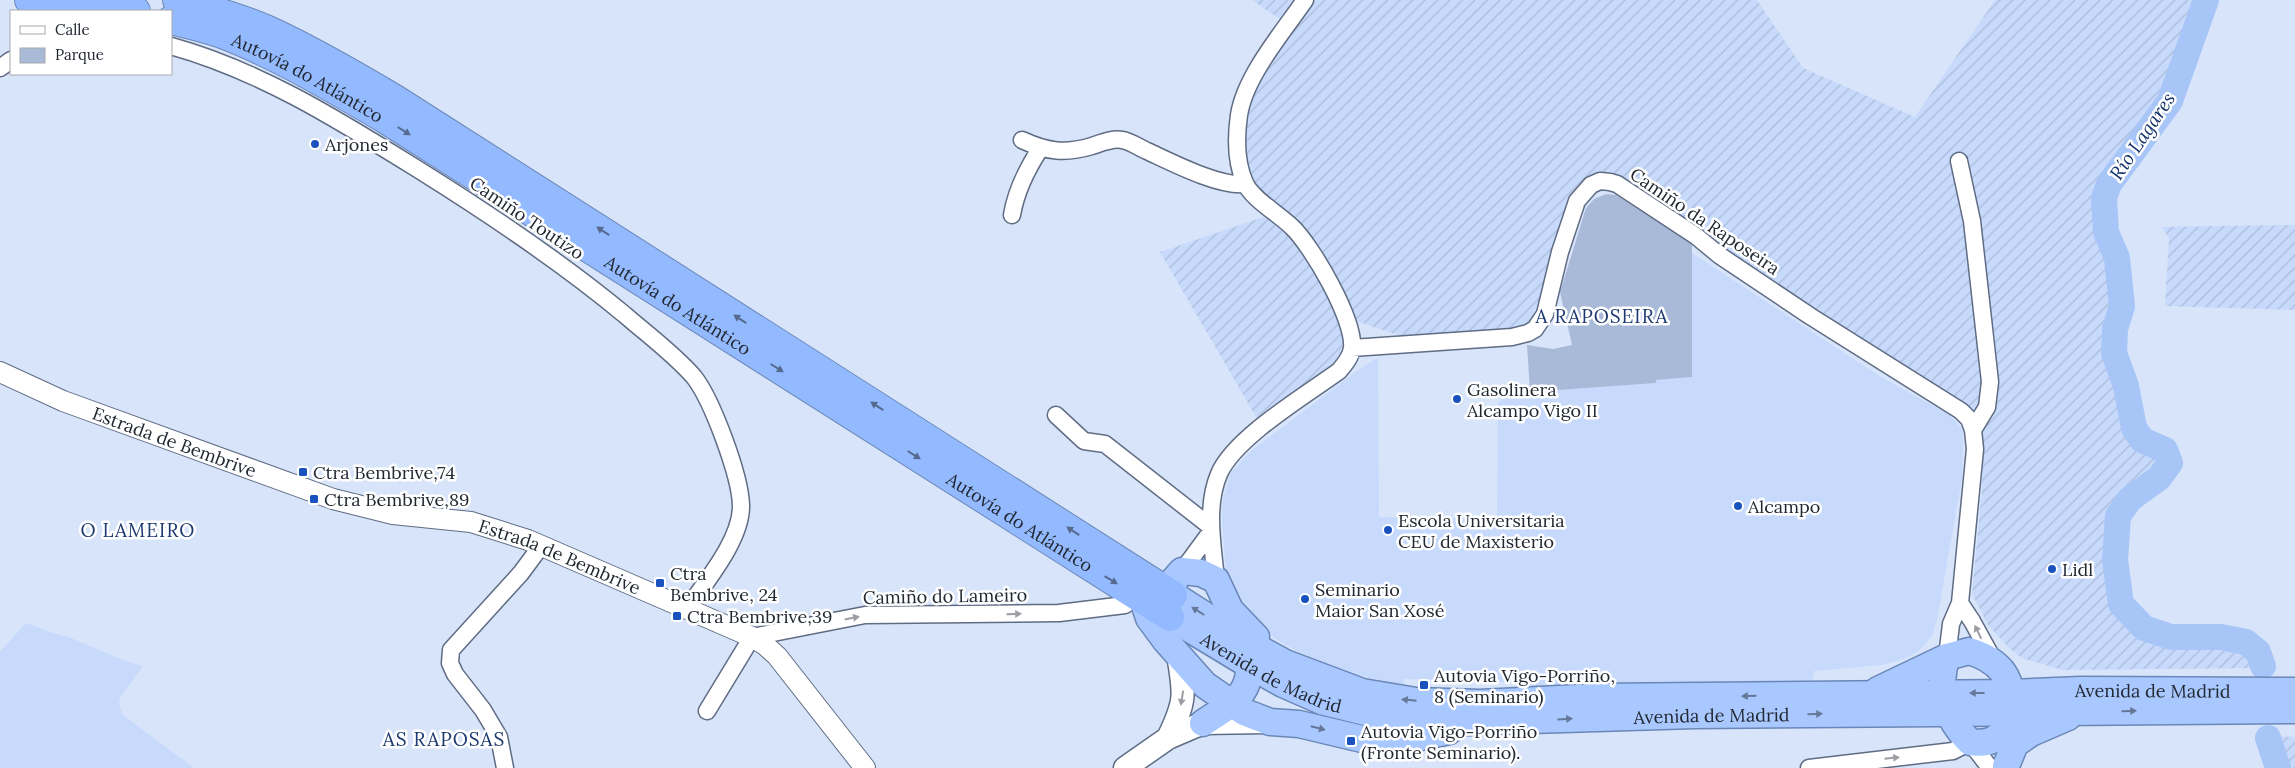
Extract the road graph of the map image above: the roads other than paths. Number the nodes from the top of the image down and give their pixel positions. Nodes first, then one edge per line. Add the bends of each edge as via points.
1 (29, 0) edge
2 (178, 0) edge
3 (1305, 0) edge
4 (130, 10) edge
5 (172, 20) edge
6 (172, 46) edge
7 (1022, 140) dead end
8 (1040, 148) junction
9 (1959, 161) dead end
10 (1245, 184) junction
11 (1012, 215) dead end
12 (1352, 348) junction
13 (0, 372) edge
14 (1056, 415) dead end
15 (1973, 430) junction
16 (1211, 530) junction
17 (541, 546) junction
18 (1216, 580) junction
19 (1175, 594) junction
20 (1139, 597) junction
21 (1960, 603) junction
22 (687, 609) junction
23 (1230, 610) junction
24 (752, 637) junction
25 (1245, 641) junction
26 (1178, 655) junction
27 (1947, 657) junction
28 (1285, 663) junction
29 (1995, 663) junction
30 (1251, 666) junction
31 (1868, 694) junction
32 (2081, 701) junction
33 (1232, 703) junction
34 (2293, 707) edge
35 (707, 711) dead end
36 (1270, 722) junction
37 (1203, 723) junction
38 (1482, 723) junction
39 (1987, 734) edge
40 (1168, 738) junction
41 (506, 768) edge
42 (865, 768) edge
43 (1125, 768) edge
44 (1809, 768) edge

1 - 4 highway via 73,1
19 -> 2 highway, Autovía do Atlántico via 330,60 266,29
3 - 10 street via 1258,70 1239,114 1239,163
5 -> 20 highway, Autovía do Atlántico via 256,48 385,119
6 - 22 street, Camiño Toutizo via 239,69 287,91 378,144 536,245 686,368 711,403 737,481 741,504 740,522 733,540
7 - 8 street
8 - 10 street via 1075,151 1122,140 1218,180
8 - 11 street via 1014,200
9 - 15 street via 1972,221 1990,382 1987,407
10 - 12 street via 1292,227 1314,255 1344,313
12 - 15 street, Camiño da Raposeira via 1512,337 1535,329 1545,314 1577,201 1591,185 1610,182 1696,236 1810,316 1961,411
12 - 16 street via 1339,371 1263,426 1224,463 1214,493
13 - 17 street, Estrada de Bembrive via 63,401 333,498 393,514 471,522
14 - 16 street via 1080,438 1105,444
15 - 21 street via 1974,474
16 - 18 street
16 - 19 street
17 - 22 street, Estrada de Bembrive
17 - 41 street via 521,573 451,650 450,663 455,674 499,737
18 - 19 highway via 1201,573
18 - 23 highway
19 - 20 highway, Autovía do Atlántico
25 -> 19 highway, Avenida de Madrid
19 - 26 highway
19 - 30 highway, Avenida de Madrid
24 -> 20 street, Camiño do Lameiro via 866,615 1059,613 1125,605
20 - 26 highway via 1149,618
21 - 27 street via 1951,624
29 -> 21 street
22 - 24 street, Estrada de Bembrive
23 - 25 highway
23 - 28 highway
24 - 35 street
24 - 42 street, Estrada de Bembrive via 777,656
25 - 28 highway, Avenida de Madrid
25 - 30 highway
26 - 33 highway via 1205,685
26 -> 40 main road via 1184,691 1180,713
27 - 29 highway via 1968,651
27 - 31 highway
27 - 39 highway via 1941,674
31 -> 28 highway, Avenida de Madrid via 1598,697 1442,703 1362,692
29 - 32 highway
39 -> 29 highway via 2008,681
30 - 33 highway via 1248,681
30 - 38 highway, Avenida de Madrid via 1324,702 1354,711 1440,723
31 - 39 highway, Avenida de Madrid
32 - 34 highway, Avenida de Madrid
32 - 39 highway, Avenida de Madrid
32 - 39 highway via 2015,744
33 - 36 highway via 1244,712
33 - 37 highway
36 - 37 main road
36 -> 38 highway via 1299,724 1362,740 1411,739
37 - 40 main road
38 -> 39 highway, Avenida de Madrid via 1694,716 1907,714
44 -> 39 street via 1953,751
40 - 43 main road

